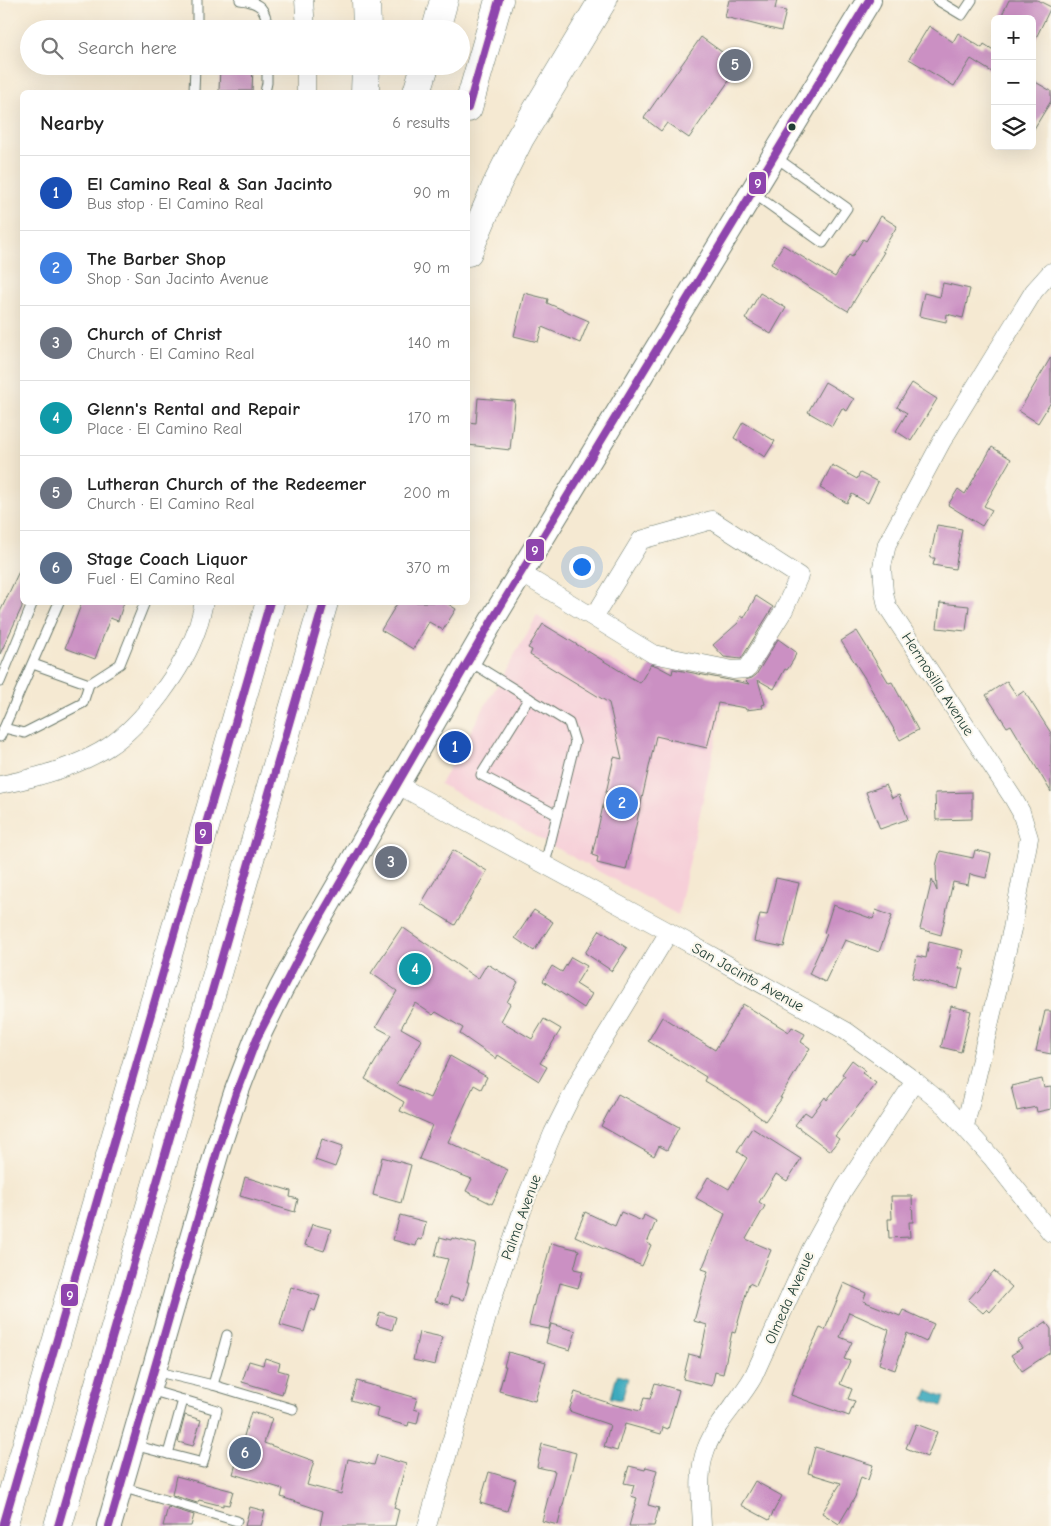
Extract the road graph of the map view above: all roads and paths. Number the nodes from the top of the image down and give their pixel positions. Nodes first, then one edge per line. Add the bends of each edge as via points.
1 (198, 0) edge
2 (240, 0) edge
3 (304, 0) edge
4 (366, 0) edge
5 (444, 0) edge
6 (499, 0) edge
7 (603, 0) edge
8 (869, 0) edge
9 (937, 0) edge
10 (972, 0) edge
11 (197, 20) edge
12 (267, 20) edge
13 (305, 20) edge
14 (367, 20) edge
15 (438, 20) edge
16 (195, 75) edge
17 (267, 75) edge
18 (306, 75) edge
19 (366, 75) edge
20 (422, 75) edge
21 (194, 90) edge
22 (265, 90) edge
23 (306, 90) edge
24 (365, 90) edge
25 (418, 90) edge
26 (470, 101) edge
27 (774, 156) junction
28 (752, 192) junction
29 (470, 247) edge
30 (1051, 272) edge
31 (521, 573) junction
32 (32, 605) edge
33 (58, 605) edge
34 (144, 605) edge
35 (203, 605) edge
36 (269, 605) edge
37 (323, 605) edge
38 (594, 617) junction
39 (469, 661) junction
40 (33, 664) junction
41 (0, 682) edge
42 (88, 684) junction
43 (529, 698) junction
44 (2, 733) edge
45 (396, 784) junction
46 (0, 785) edge
47 (557, 815) junction
48 (545, 864) junction
49 (669, 932) junction
50 (914, 1081) junction
51 (965, 1126) junction
52 (1051, 1233) edge
53 (227, 1335) dead end
54 (151, 1380) junction
55 (214, 1385) junction
56 (183, 1400) junction
57 (293, 1409) dead end
58 (133, 1445) junction
59 (168, 1454) junction
60 (120, 1487) junction
61 (237, 1521) dead end
62 (3, 1526) edge
63 (58, 1526) edge
64 (109, 1526) edge
65 (426, 1526) edge
66 (702, 1526) edge

1 - 11 lane
2 - 12 lane via 256,3 266,13
3 - 13 street
4 - 14 highway
5 - 15 highway
6 - 26 highway
7 - 29 highway via 520,138
8 - 27 main road
9 - 10 lane via 962,15
16 - 21 lane
17 - 22 lane
18 - 23 street
19 - 24 highway
20 - 25 highway
27 - 28 main road
27 - 28 lane via 846,208 823,242
28 - 31 main road
30 - 51 street, Hermosilla Avenue via 1034,291 942,441 887,544 882,567 887,606 1012,798 1029,838 1012,929
31 - 38 street
31 - 39 main road
32 - 41 lane
33 - 40 lane
34 - 42 lane via 120,664
35 - 46 street via 197,629 177,670 148,710 122,737 107,748 67,766
36 - 62 highway
37 - 63 highway
38 - 38 street via 641,540 712,520 799,576 784,610 747,669 733,670 653,654
39 - 43 lane
39 - 45 main road
40 - 42 lane
40 - 44 lane
42 - 44 lane via 83,703 24,733
43 - 47 lane via 569,723 575,742
43 - 47 lane via 481,775
45 - 48 street, San Jacinto Avenue
45 - 54 main road via 314,928 257,1038 218,1148
47 - 48 lane
48 - 49 street, San Jacinto Avenue
49 - 50 street, San Jacinto Avenue via 846,1032
49 - 65 street, Palma Avenue via 582,1075 527,1196 490,1303
50 - 51 street, San Jacinto Avenue
50 - 66 street, Olmeda Avenue via 844,1188 811,1249 753,1377 706,1449 700,1478
51 - 52 street, San Jacinto Avenue
53 - 55 lane
54 - 55 lane
54 - 56 lane
54 - 58 main road
55 - 57 lane
56 - 59 lane
56 - 59 lane via 216,1410 203,1463
58 - 59 lane
58 - 60 main road
60 - 61 lane
60 - 64 main road

